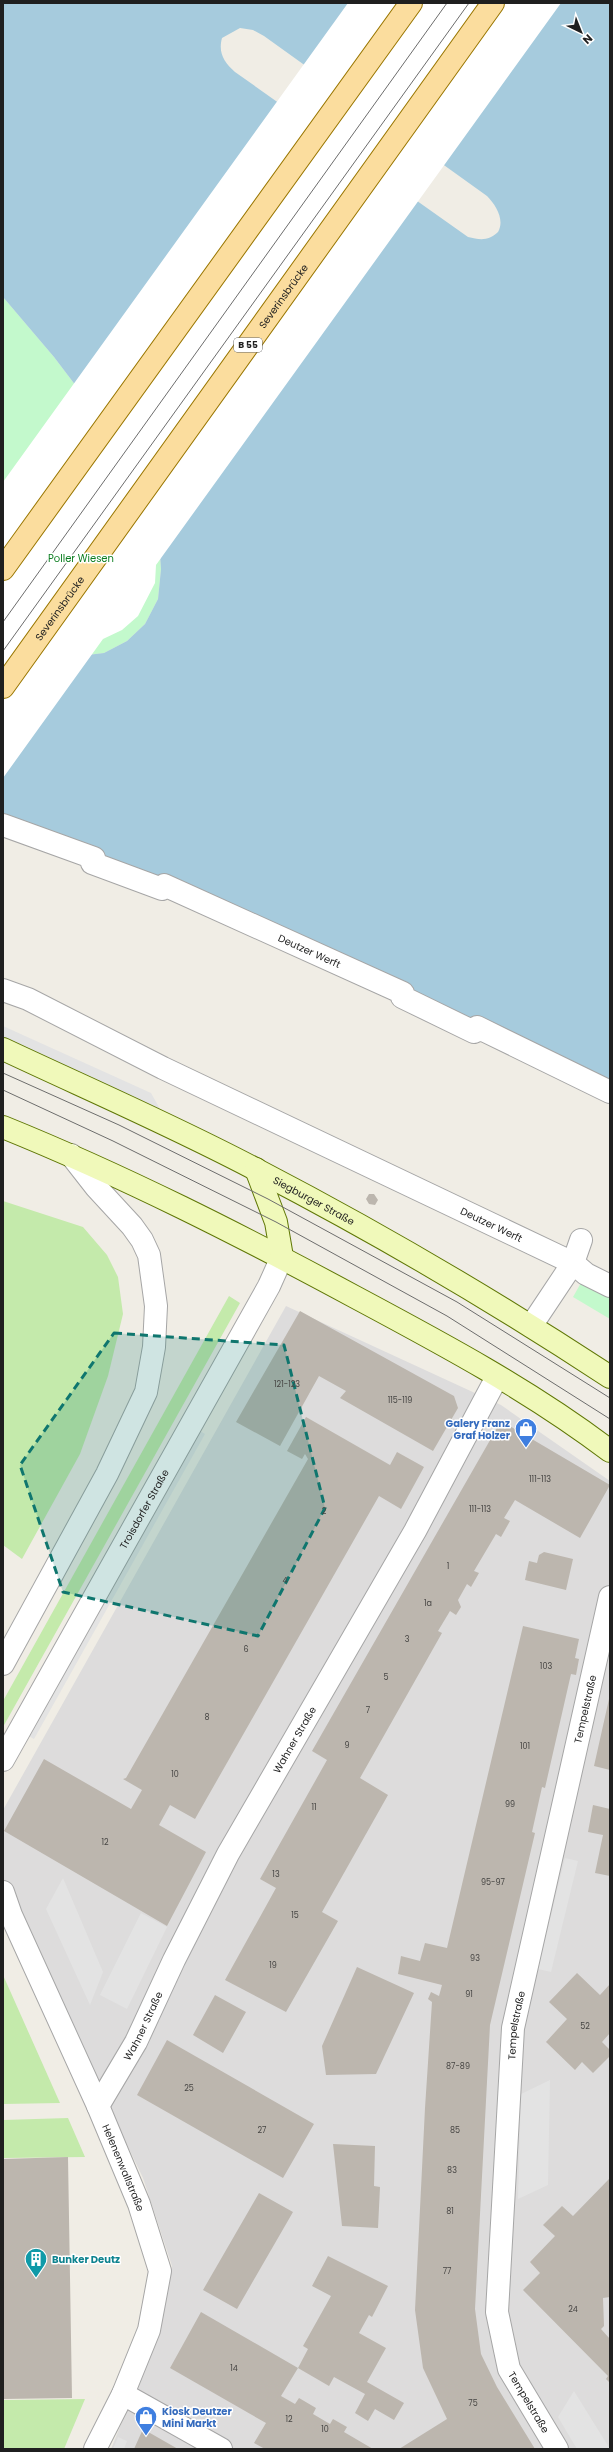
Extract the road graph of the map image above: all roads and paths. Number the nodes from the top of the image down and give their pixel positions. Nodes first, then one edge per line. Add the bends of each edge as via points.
1 (410, 3) edge
2 (493, 3) edge
3 (3, 569) edge
4 (3, 687) edge
5 (3, 825) edge
6 (3, 990) edge
7 (3, 1049) edge
8 (610, 1092) edge
9 (3, 1127) edge
10 (71, 1155) junction
11 (256, 1169) junction
12 (581, 1240) dead end
13 (282, 1257) junction
14 (573, 1263) junction
15 (610, 1286) edge
16 (531, 1326) junction
17 (497, 1376) junction
18 (610, 1377) edge
19 (610, 1451) edge
20 (610, 1597) edge
21 (3, 1664) edge
22 (3, 1760) edge
23 (3, 1892) edge
24 (98, 2106) junction
25 (123, 2394) junction
26 (95, 2449) edge
27 (221, 2449) edge
28 (557, 2449) edge

1 - 3 main road
2 - 4 main road, Severinsbrücke / B 55
5 - 8 street, Deutzer Werft via 94,858 92,863 162,889 164,885 403,993 402,997 474,1032 477,1027
6 - 14 street, Deutzer Werft via 28,999 164,1068
7 - 11 main road, Siegburger Straße
9 - 10 main road
10 - 13 main road via 188,1208
10 - 21 street via 96,1187 128,1220 146,1250 156,1306 154,1347 146,1392 107,1474
11 - 13 main road via 276,1222
11 - 16 main road, Siegburger Straße via 423,1262
12 - 14 street
13 - 17 main road
13 - 22 street, Troisdorfer Straße via 269,1286
14 - 15 street, Deutzer Werft via 586,1274
14 - 16 street
16 - 18 main road, Siegburger Straße
17 - 19 main road via 570,1421
17 - 24 street, Wahner Straße via 415,1531 228,1854 136,2042
20 - 28 street, Tempelstraße via 512,2044 497,2312 509,2369
23 - 24 street, Helenenwallstraße via 11,1915
24 - 25 street, Helenenwallstraße via 139,2204 160,2271 149,2330
25 - 26 street, Helenenwallstraße
25 - 27 street

